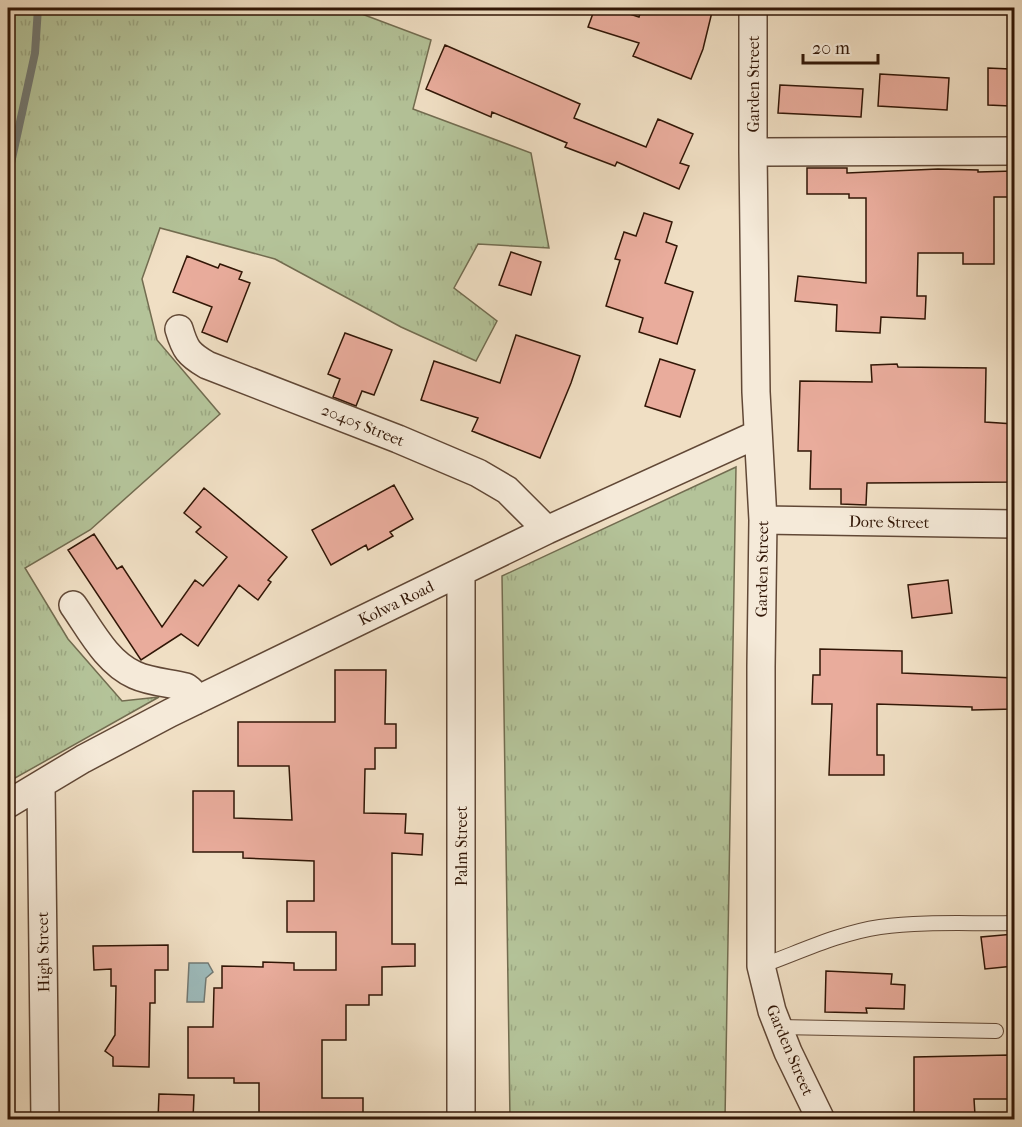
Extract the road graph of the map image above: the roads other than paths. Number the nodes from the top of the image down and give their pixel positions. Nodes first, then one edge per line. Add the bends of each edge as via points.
1 (753, 8) edge
2 (1014, 151) edge
3 (753, 152) junction
4 (179, 329) dead end
5 (758, 434) junction
6 (763, 520) junction
7 (1014, 524) edge
8 (547, 530) junction
9 (461, 572) junction
10 (73, 605) dead end
11 (195, 701) junction
12 (41, 785) junction
13 (8, 804) edge
14 (1014, 923) edge
15 (761, 966) junction
16 (778, 1027) junction
17 (996, 1031) dead end
18 (45, 1119) edge
19 (461, 1119) edge
20 (820, 1119) edge

1 - 3 street, Garden Street
2 - 3 street
3 - 5 street, Garden Street
4 - 8 street, 20405 Street via 192,357 478,473 507,490
5 - 6 street, Garden Street
5 - 8 street, Kolwa Road
6 - 7 street, Dore Street
6 - 15 street, Garden Street
8 - 9 street, Kolwa Road
9 - 11 street, Kolwa Road
9 - 19 street, Palm Street
10 - 11 street via 118,664 136,676 186,687
11 - 12 street, Kolwa Road
12 - 13 street, Kolwa Road
12 - 18 street, High Street
14 - 15 lane via 879,927
15 - 16 street, Garden Street
16 - 17 lane
16 - 20 street, Garden Street

